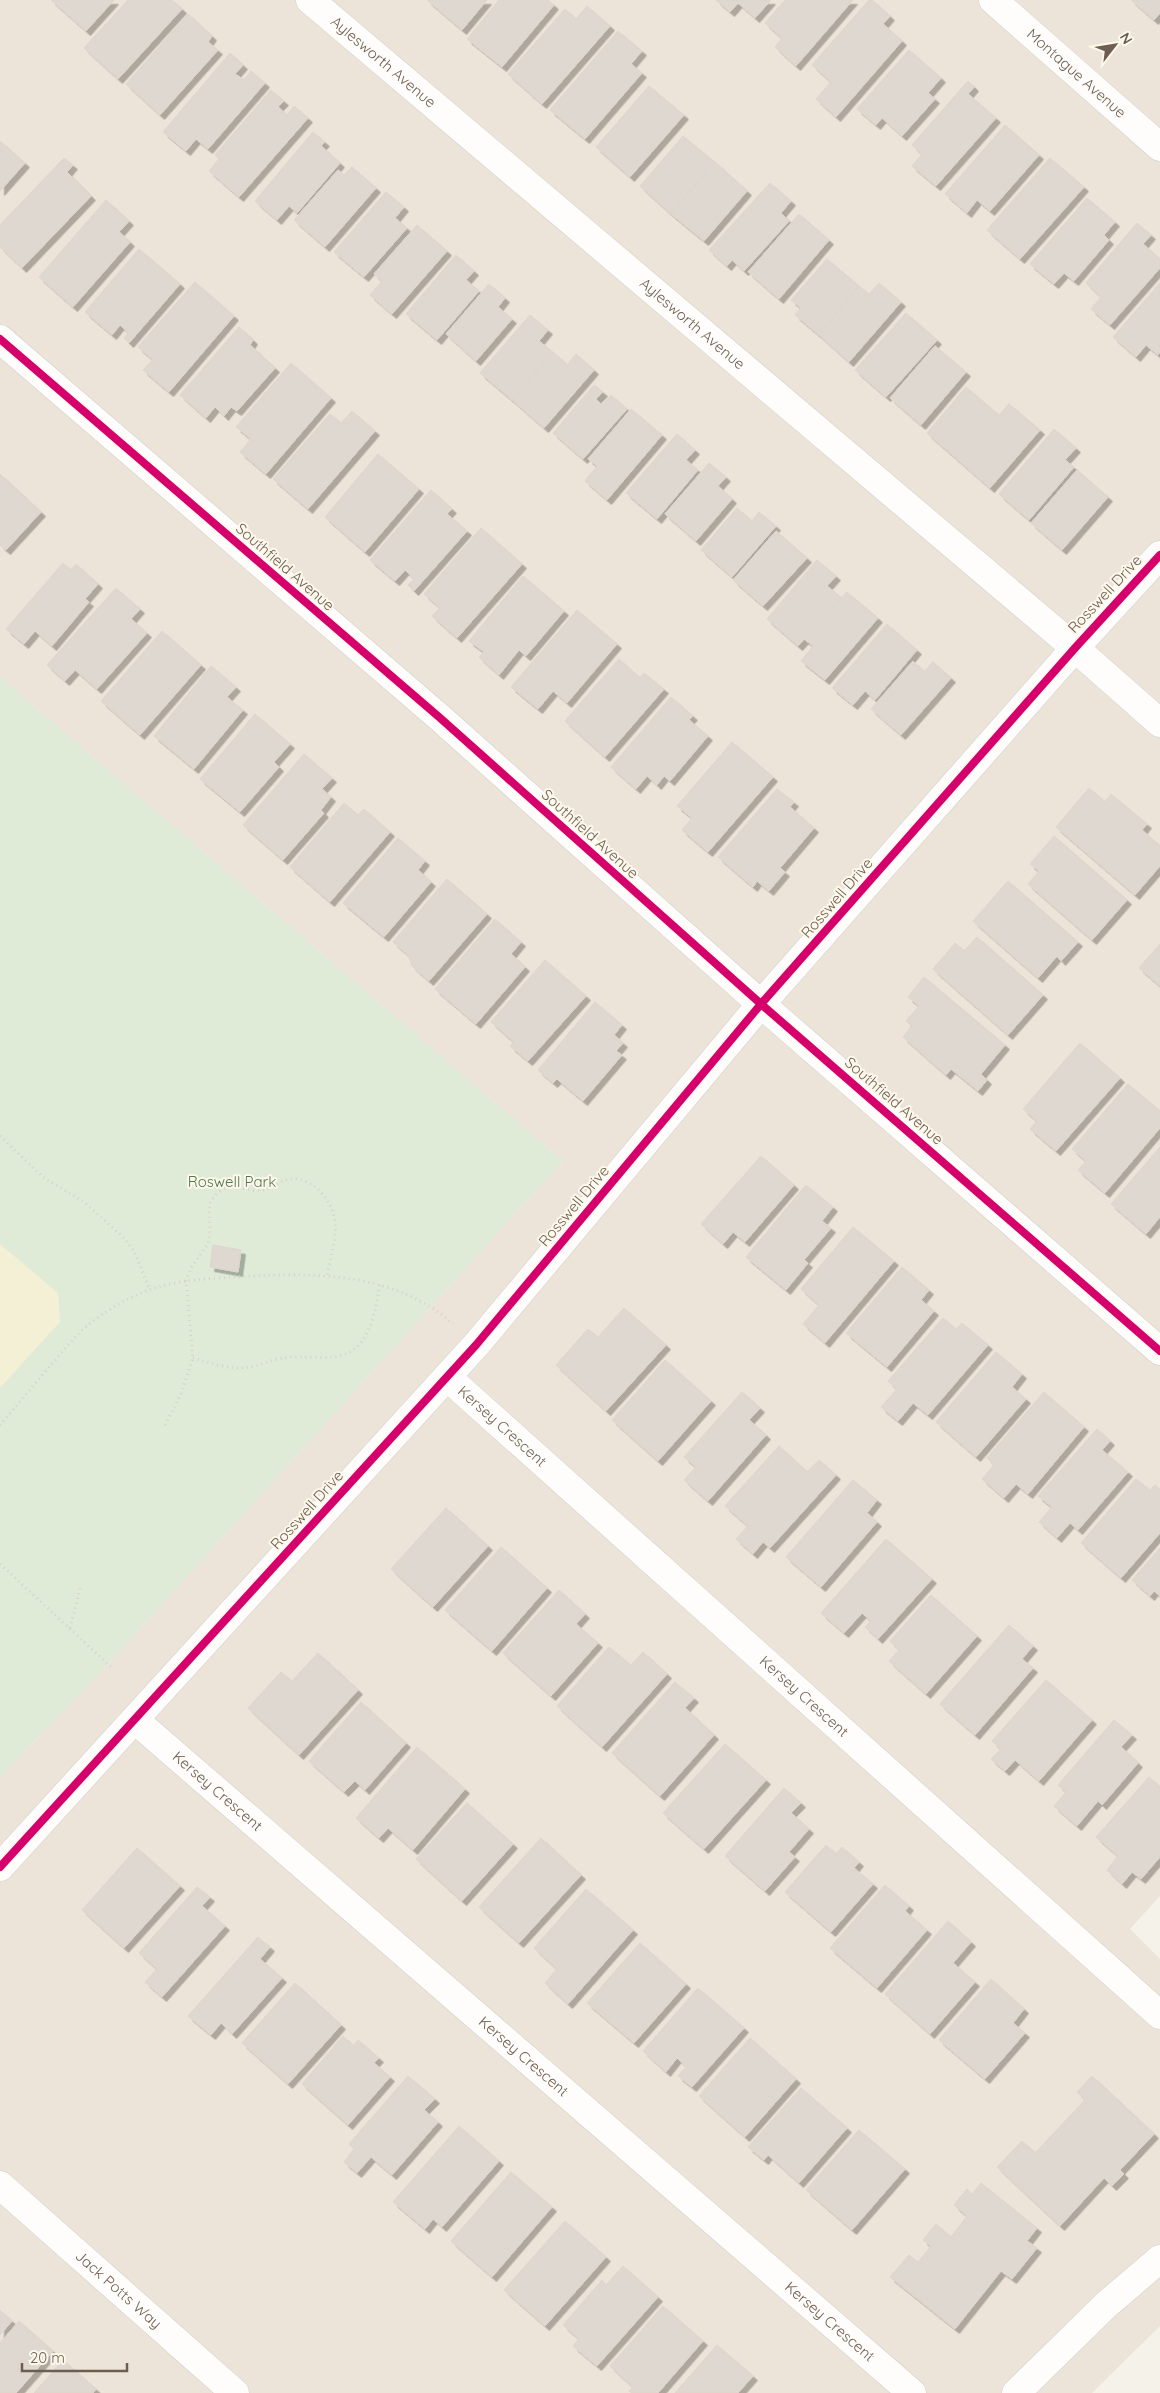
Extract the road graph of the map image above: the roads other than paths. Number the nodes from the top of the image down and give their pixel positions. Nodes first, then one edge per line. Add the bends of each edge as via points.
1 (310, 0) edge
2 (993, 0) edge
3 (1160, 147) edge
4 (0, 339) edge
5 (1160, 555) edge
6 (1074, 648) junction
7 (1160, 723) edge
8 (761, 1004) junction
9 (1160, 1351) edge
10 (447, 1377) junction
11 (135, 1720) junction
12 (0, 1867) edge
13 (1160, 2014) edge
14 (0, 2185) edge
15 (1160, 2259) edge
16 (235, 2393) edge
17 (912, 2393) edge
18 (1016, 2393) edge

1 - 6 street, Aylesworth Avenue
2 - 3 street, Montague Avenue
4 - 8 street, Southfield Avenue via 439,717
5 - 6 street, Rosswell Drive
6 - 7 street, Aylesworth Avenue
6 - 8 street, Rosswell Drive
8 - 9 street, Southfield Avenue
8 - 10 street, Rosswell Drive
10 - 11 street, Rosswell Drive
10 - 13 street, Kersey Crescent
11 - 12 street, Rosswell Drive
11 - 17 street, Kersey Crescent
14 - 16 street, Jack Potts Way
15 - 18 street via 1107,2304

